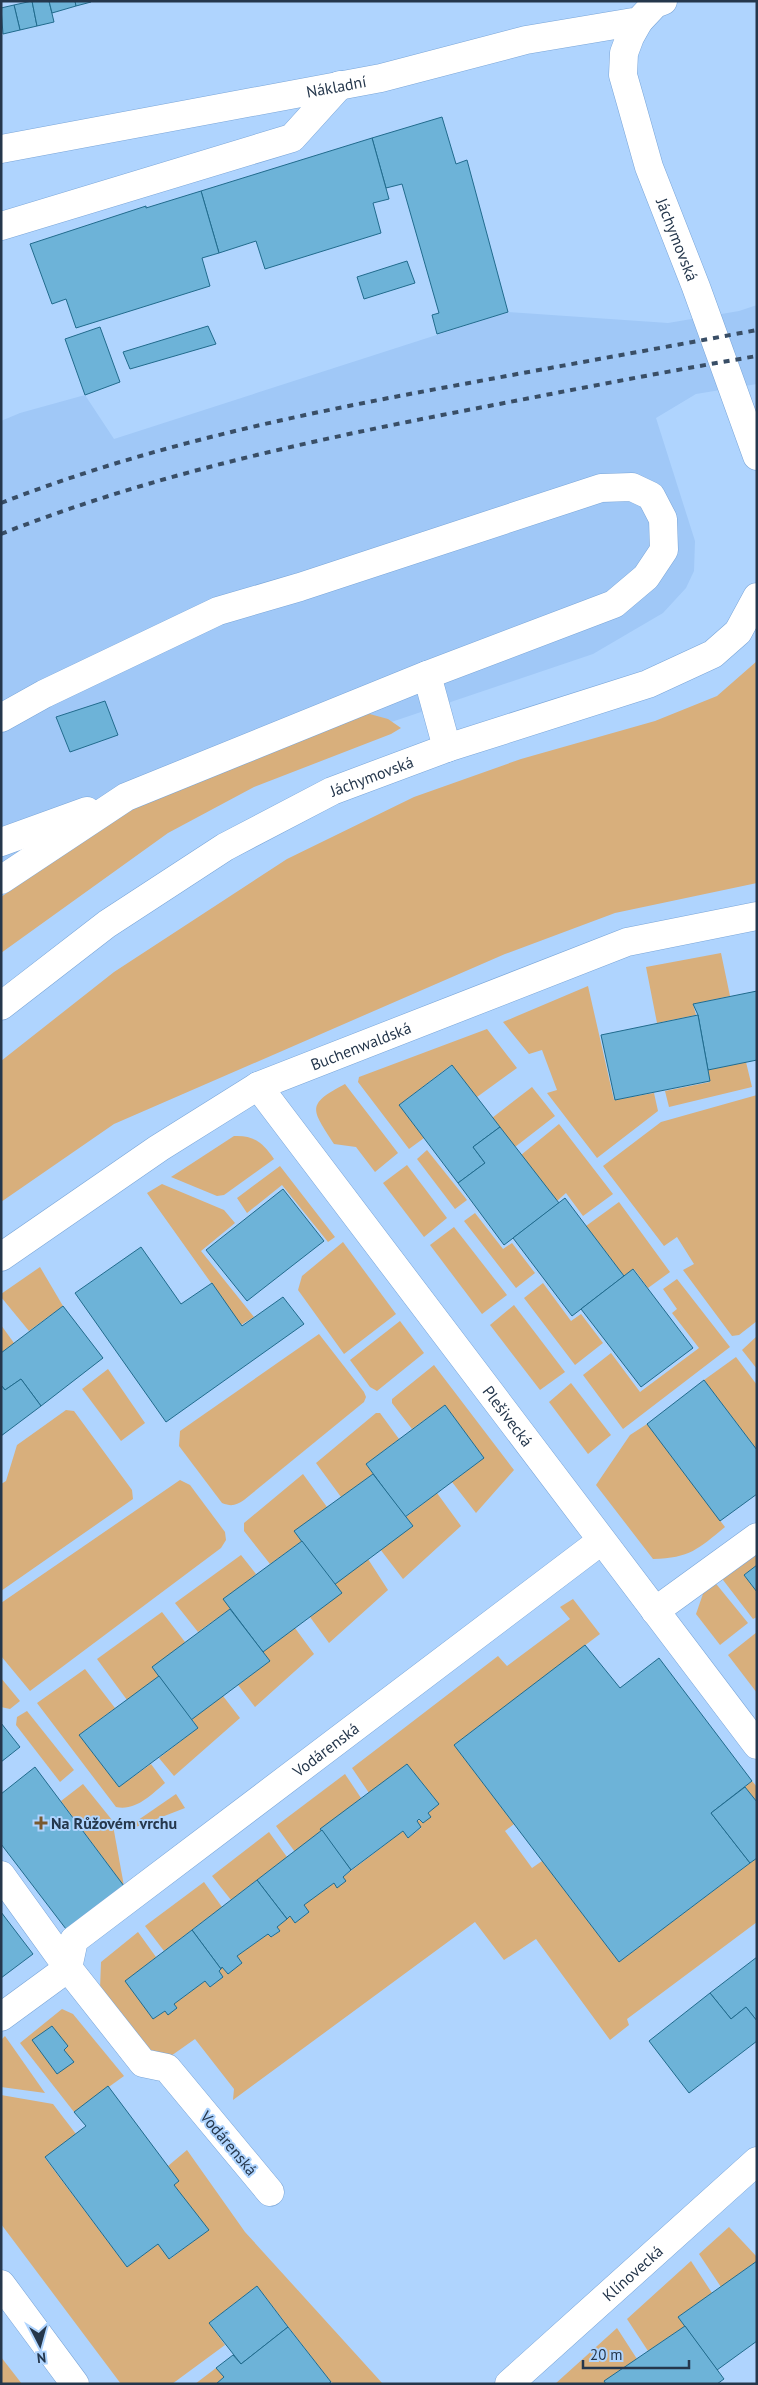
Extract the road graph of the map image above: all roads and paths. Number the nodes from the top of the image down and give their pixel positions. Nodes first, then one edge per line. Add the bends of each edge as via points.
1 (663, 1) edge
2 (639, 21) junction
3 (340, 85) junction
4 (1, 149) edge
5 (1, 226) edge
6 (757, 456) edge
7 (757, 597) edge
8 (427, 675) junction
9 (1, 718) edge
10 (447, 748) junction
11 (126, 797) junction
12 (1, 842) edge
13 (1, 880) edge
14 (757, 916) edge
15 (1, 1006) edge
16 (258, 1086) junction
17 (1, 1257) edge
18 (757, 1536) edge
19 (601, 1540) junction
20 (655, 1611) junction
21 (757, 1745) edge
22 (1, 1875) edge
23 (68, 1968) junction
24 (1, 2017) edge
25 (757, 2161) edge
26 (270, 2192) dead end
27 (1, 2284) edge
28 (75, 2384) edge
29 (509, 2384) edge

1 - 2 street via 655,4
2 - 3 street, Nákladní via 526,40 381,78
2 - 6 street, Jáchymovská via 624,53 623,75 649,167
3 - 4 street, Nákladní
3 - 5 street via 292,138
7 - 10 street, Jáchymovská via 738,632 713,654 648,684
8 - 9 street via 614,604 646,577 664,550 663,518 651,496 632,487 601,488 218,611 44,694
8 - 10 street
8 - 11 street
10 - 15 street, Jáchymovská via 332,791 225,847 107,924
11 - 12 street
11 - 13 street
14 - 16 street, Buchenwaldská via 627,942
16 - 17 street, Buchenwaldská via 159,1148
16 - 19 street, Plešivecká
18 - 20 street
19 - 20 street, Plešivecká
19 - 23 street, Vodárenská via 74,1940
20 - 21 street, Plešivecká
22 - 23 street
23 - 24 street
23 - 26 street, Vodárenská via 143,2063 167,2068
25 - 29 street, Klínovecká
27 - 28 street

